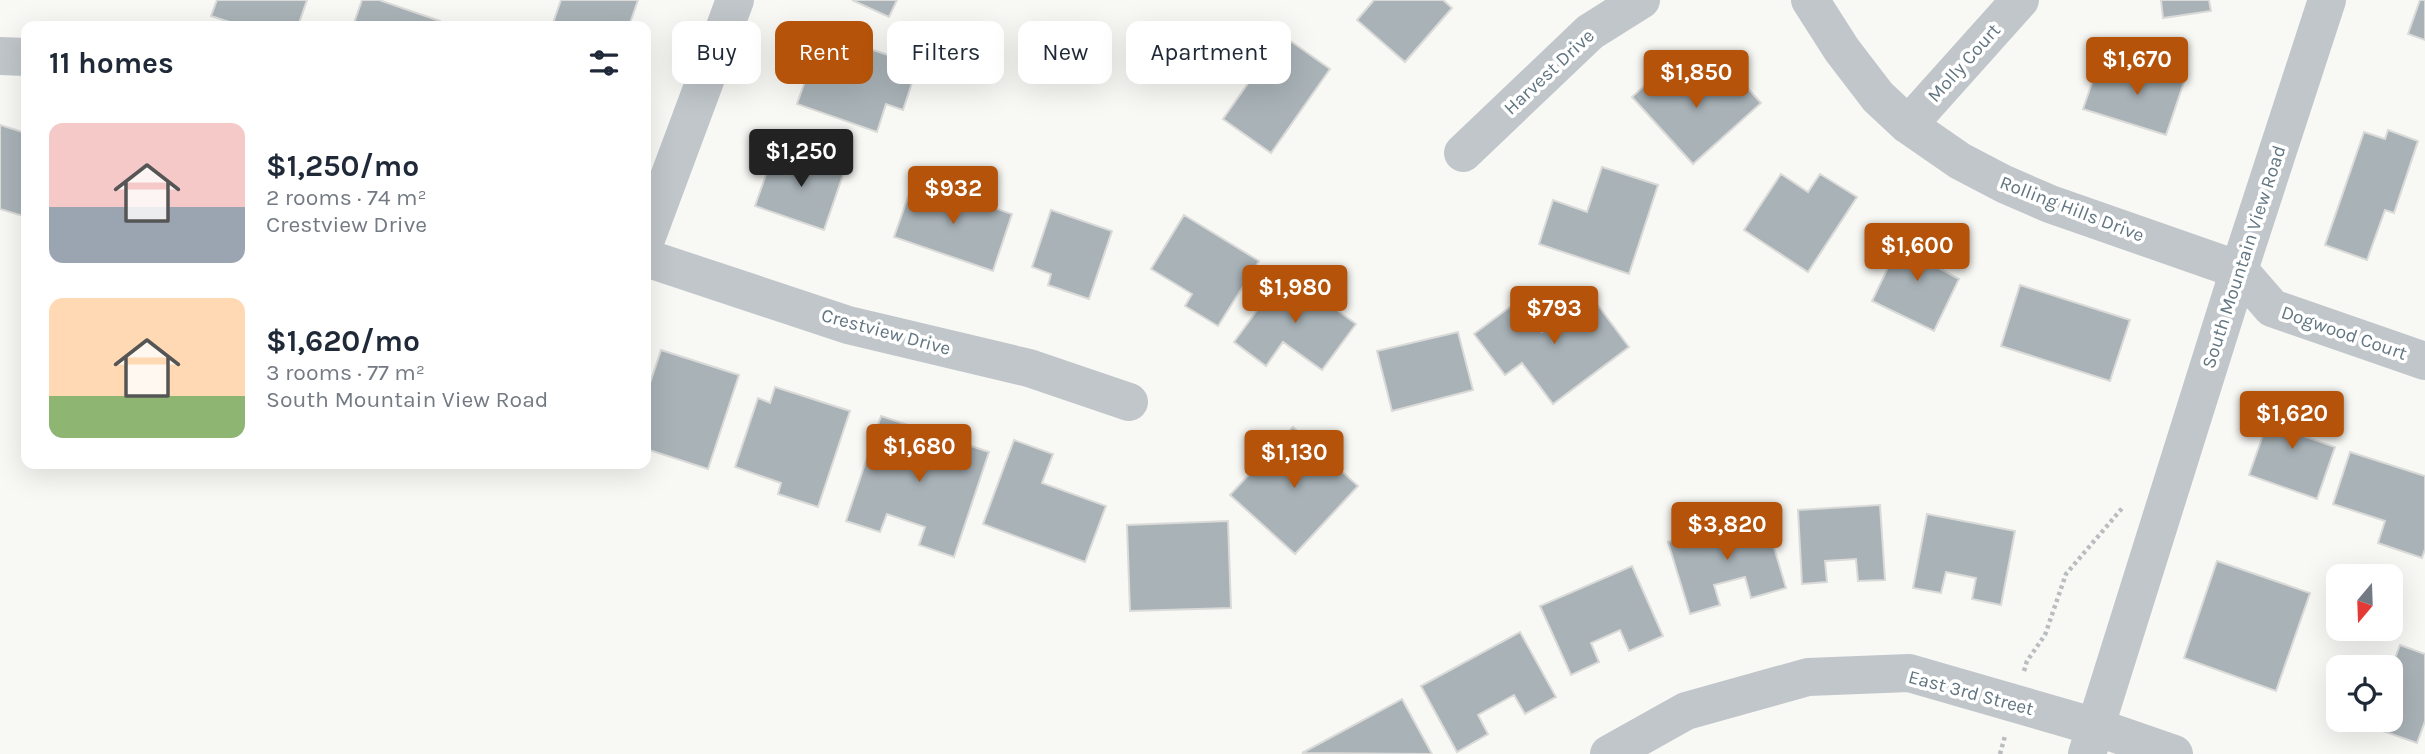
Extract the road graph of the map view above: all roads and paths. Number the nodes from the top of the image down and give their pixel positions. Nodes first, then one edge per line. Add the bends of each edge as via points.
1 (735, 0) edge
2 (1641, 0) edge
3 (1810, 0) edge
4 (2020, 0) edge
5 (2327, 0) edge
6 (0, 56) edge
7 (21, 57) edge
8 (1908, 125) junction
9 (1463, 153) dead end
10 (651, 226) edge
11 (651, 260) edge
12 (2239, 270) junction
13 (2425, 361) edge
14 (1129, 402) dead end
15 (2124, 506) dead end
16 (2013, 703) junction
17 (1664, 740) edge
18 (2091, 741) edge
19 (1609, 754) edge
20 (2000, 754) edge
21 (2174, 754) edge

1 - 10 street
2 - 9 street, Harvest Drive via 1590,32
3 - 8 street, Rolling Hills Drive via 1878,97
4 - 8 street, Molly Court
5 - 12 street, South Mountain View Road
6 - 7 street
8 - 12 street, Rolling Hills Drive via 2004,184
11 - 14 street, Crestview Drive via 848,325 1029,368
12 - 13 street, Dogwood Court via 2272,308
12 - 18 street, South Mountain View Road
15 - 16 path via 2066,574 2045,635 2028,661
16 - 17 street, East 3rd Street via 1909,673 1808,677 1686,711
16 - 18 street, East 3rd Street
16 - 20 path
17 - 19 street, East 3rd Street
18 - 21 street, East 3rd Street

